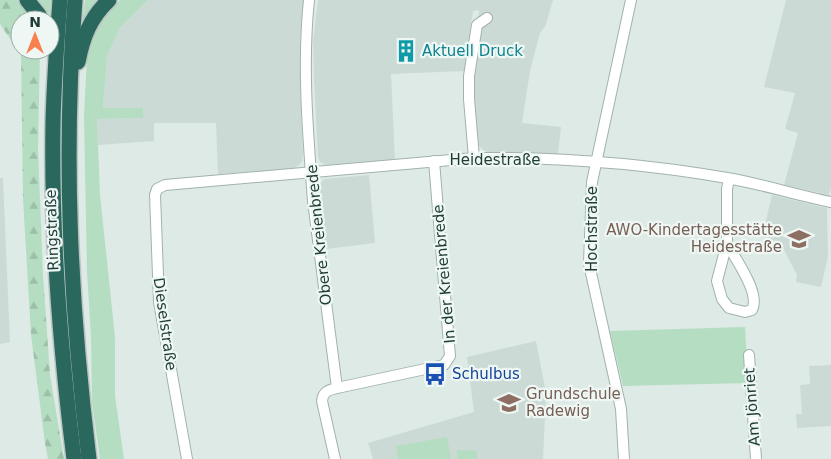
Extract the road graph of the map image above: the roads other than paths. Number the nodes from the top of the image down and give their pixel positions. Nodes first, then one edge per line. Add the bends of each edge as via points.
1 (27, 0) edge
2 (60, 0) edge
3 (75, 0) edge
4 (109, 0) edge
5 (310, 0) edge
6 (631, 0) edge
7 (35, 10) edge
8 (486, 18) dead end
9 (47, 60) edge
10 (53, 121) junction
11 (68, 132) junction
12 (474, 158) junction
13 (434, 162) junction
14 (595, 162) junction
15 (311, 172) junction
16 (729, 179) junction
17 (158, 189) joint
18 (831, 202) edge
19 (726, 243) junction
20 (748, 355) dead end
21 (337, 388) junction
22 (74, 459) edge
23 (89, 459) edge
24 (187, 459) edge
25 (335, 459) edge
26 (624, 459) edge
27 (756, 459) edge

1 - 7 highway
2 - 10 highway, Ringstraße
3 - 11 highway, Ringstraße
4 - 11 highway via 97,12 84,34 78,66 77,110
5 - 15 street, Obere Kreienbrede via 306,62
6 - 14 street, Hochstraße
8 - 12 street via 477,25 469,76
9 - 10 highway via 48,103
10 - 22 highway, Ringstraße via 56,275
11 - 23 highway, Ringstraße via 68,204 78,373
12 - 13 street, Heidestraße
12 - 14 street, Heidestraße
13 - 15 street, Heidestraße
13 - 21 street, In der Kreienbrede via 450,356 444,365
14 - 16 street, Heidestraße
14 - 26 street, Hochstraße via 590,198 589,264 620,402
15 - 17 street, Heidestraße via 166,185
15 - 21 street, Obere Kreienbrede
16 - 18 street, Heidestraße
16 - 19 street
17 - 24 street, Dieselstraße via 155,195 159,302
19 - 19 street via 716,281 722,299 736,311 752,310 754,292
20 - 27 street, Am Jönriet
21 - 25 street via 328,390 322,401

